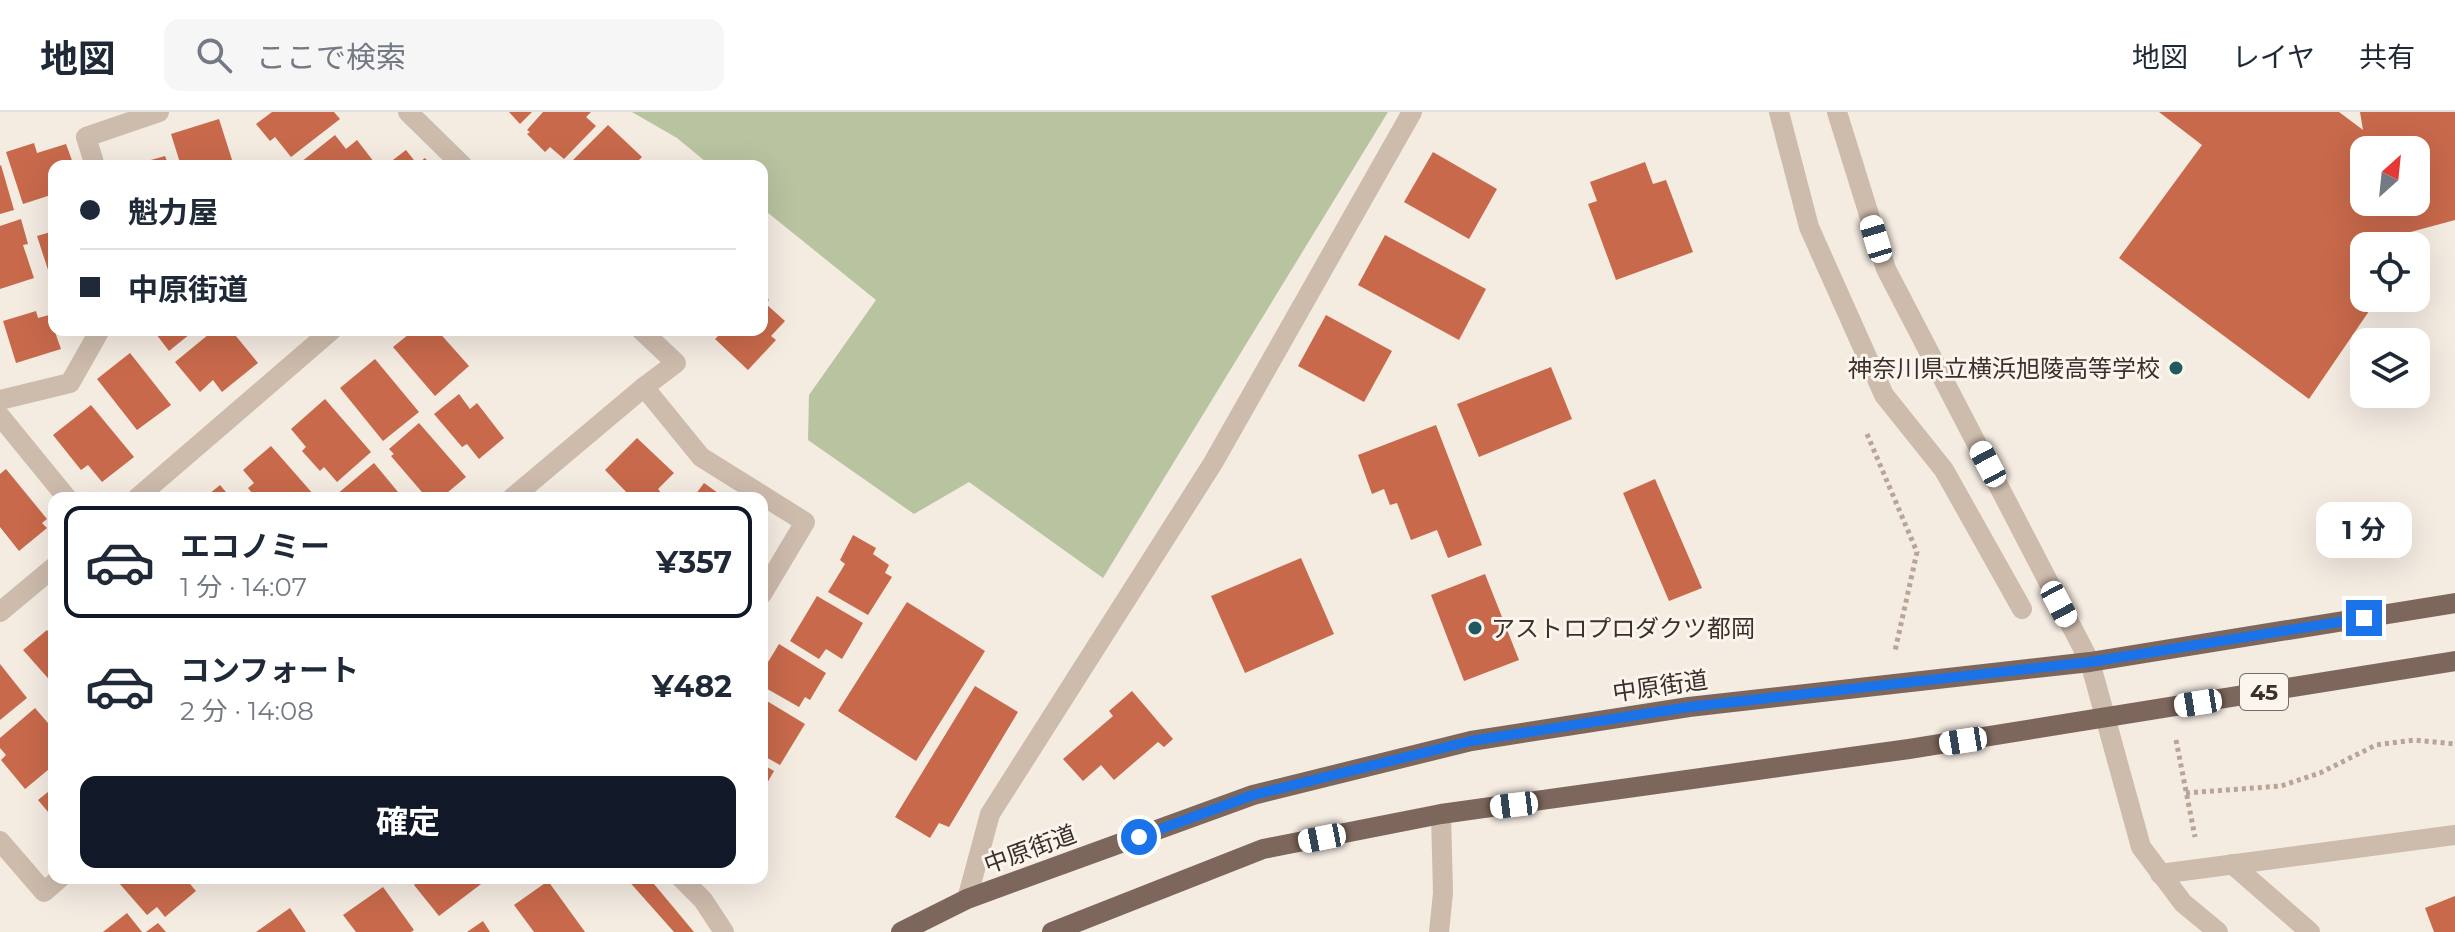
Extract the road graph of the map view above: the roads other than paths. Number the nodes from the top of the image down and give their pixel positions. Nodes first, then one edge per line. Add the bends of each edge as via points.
1 (159, 112) edge
2 (408, 112) edge
3 (1412, 112) edge
4 (1779, 112) edge
5 (1837, 112) edge
6 (93, 160) edge
7 (457, 160) edge
8 (97, 336) edge
9 (325, 336) edge
10 (647, 336) edge
11 (644, 387) junction
12 (0, 400) edge
13 (0, 416) edge
14 (62, 492) edge
15 (144, 492) edge
16 (519, 492) edge
17 (757, 492) edge
18 (768, 499) edge
19 (48, 572) edge
20 (768, 584) edge
21 (2455, 603) edge
22 (2022, 609) dead end
23 (0, 612) edge
24 (2455, 661) edge
25 (2090, 662) junction
26 (2108, 718) junction
27 (1441, 814) junction
28 (2455, 835) edge
29 (0, 841) edge
30 (2232, 864) junction
31 (2160, 874) junction
32 (53, 884) edge
33 (687, 884) edge
34 (967, 899) junction
35 (724, 932) edge
36 (901, 932) edge
37 (1052, 932) edge
38 (1439, 932) edge
39 (2218, 932) edge
40 (2310, 932) edge

1 - 6 street via 86,137
2 - 7 street
3 - 34 street via 1213,463 990,814
4 - 22 street via 1809,227 1884,395 1944,470
5 - 25 street via 1886,269
8 - 12 street via 70,383
9 - 15 street
10 - 11 street via 676,363
11 - 16 street
11 - 17 street via 701,457
13 - 14 street
18 - 20 street via 805,522
19 - 23 street
21 - 25 main road, 中原街道 / 45
24 - 26 main road, 45
25 - 26 street
25 - 34 main road, 中原街道 / 45 via 1689,707 1471,741 1253,795
26 - 27 main road, 45 via 1693,782
26 - 31 street via 2141,847
27 - 37 main road, 45 via 1263,849
27 - 38 street
28 - 30 street
29 - 32 street via 44,892
30 - 31 street
30 - 40 street
31 - 39 street via 2183,903
33 - 35 street
34 - 36 main road, 中原街道 / 45

